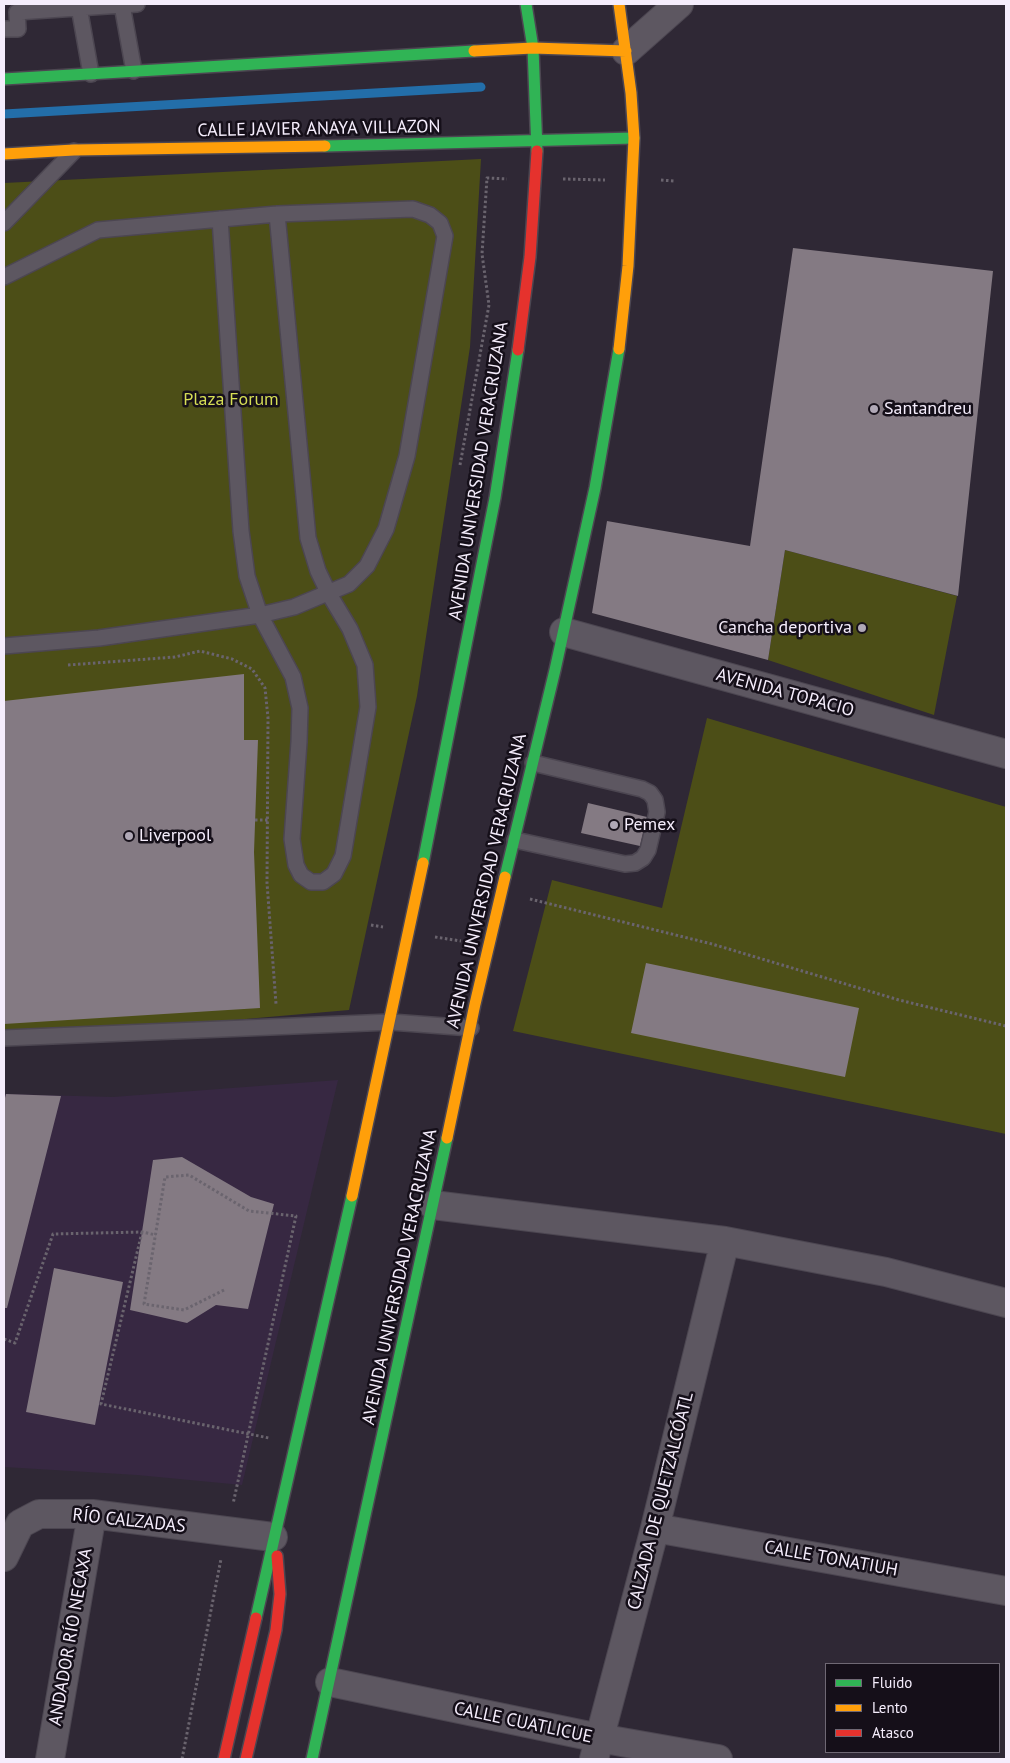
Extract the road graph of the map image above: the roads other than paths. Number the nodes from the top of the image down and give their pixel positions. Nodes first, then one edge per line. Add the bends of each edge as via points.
1 (130, 4) edge
2 (526, 4) edge
3 (619, 4) edge
4 (679, 4) edge
5 (79, 7) junction
6 (4, 29) edge
7 (533, 48) junction
8 (626, 50) junction
9 (134, 71) junction
10 (91, 74) junction
11 (4, 79) edge
12 (634, 138) junction
13 (538, 142) junction
14 (74, 150) junction
15 (4, 154) edge
16 (277, 214) junction
17 (220, 219) junction
18 (4, 223) edge
19 (4, 277) edge
20 (329, 594) junction
21 (260, 615) junction
22 (564, 632) junction
23 (4, 646) edge
24 (1006, 754) edge
25 (533, 763) junction
26 (515, 840) junction
27 (391, 1022) junction
28 (470, 1028) junction
29 (4, 1038) edge
30 (433, 1205) junction
31 (725, 1241) junction
32 (1006, 1303) edge
33 (92, 1514) junction
34 (655, 1528) junction
35 (273, 1537) junction
36 (5, 1555) edge
37 (1006, 1591) edge
38 (330, 1682) junction
39 (597, 1749) edge
40 (50, 1759) edge
41 (224, 1759) edge
42 (246, 1759) edge
43 (312, 1759) edge
44 (718, 1759) edge

1 - 5 lane
1 - 9 lane
2 - 7 main road, AVENIDA UNIVERSIDAD VERACRUZANA
3 - 8 main road, AVENIDA UNIVERSIDAD VERACRUZANA
4 - 8 street
5 - 6 lane via 17,12 18,29
5 - 10 lane
7 - 8 main road
7 - 9 main road
7 - 13 main road, AVENIDA UNIVERSIDAD VERACRUZANA
8 - 12 main road, AVENIDA UNIVERSIDAD VERACRUZANA
9 - 10 main road
10 - 11 main road
12 - 13 main road, CALLE JAVIER ANAYA VILLAZON
12 - 22 main road, AVENIDA UNIVERSIDAD VERACRUZANA via 628,266 619,346 595,488
13 - 14 main road, CALLE JAVIER ANAYA VILLAZON
13 - 27 main road, AVENIDA UNIVERSIDAD VERACRUZANA via 530,257 495,498
14 - 15 main road, CALLE JAVIER ANAYA VILLAZON
14 - 18 lane
16 - 17 lane
16 - 20 lane via 308,538
16 - 20 lane via 413,208 440,223 445,236 407,456 386,529 367,566 349,584
17 - 19 lane via 98,230
17 - 21 lane via 241,531 247,576
20 - 21 lane
20 - 21 lane via 350,629 365,665 368,707 343,856 334,874 323,882 311,882 301,875 296,865 292,839 300,708 293,677
21 - 23 lane via 108,637
22 - 24 street, AVENIDA TOPACIO
22 - 25 main road, AVENIDA UNIVERSIDAD VERACRUZANA
25 - 26 main road, AVENIDA UNIVERSIDAD VERACRUZANA
25 - 26 lane via 642,789 655,800 657,812 648,850 636,863 625,864
26 - 28 main road, AVENIDA UNIVERSIDAD VERACRUZANA
27 - 28 lane
27 - 29 lane
27 - 35 main road, AVENIDA UNIVERSIDAD VERACRUZANA
28 - 30 main road, AVENIDA UNIVERSIDAD VERACRUZANA
30 - 31 street
30 - 38 main road, AVENIDA UNIVERSIDAD VERACRUZANA
31 - 32 street via 886,1272
31 - 34 street, CALZADA DE QUETZALCÓATL
33 - 35 street, RÍO CALZADAS
33 - 36 street, RÍO CALZADAS via 39,1514 29,1517 20,1524
33 - 40 street, ANDADOR RÍO NECAXA
34 - 37 street, CALLE TONATIUH
34 - 39 street, CALZADA DE QUETZALCÓATL
35 - 41 main road, AVENIDA UNIVERSIDAD VERACRUZANA
35 - 42 main road via 280,1594 276,1630
38 - 39 street, CALLE CUATLICUE
38 - 43 main road, AVENIDA UNIVERSIDAD VERACRUZANA
39 - 44 street, CALLE CUATLICUE

